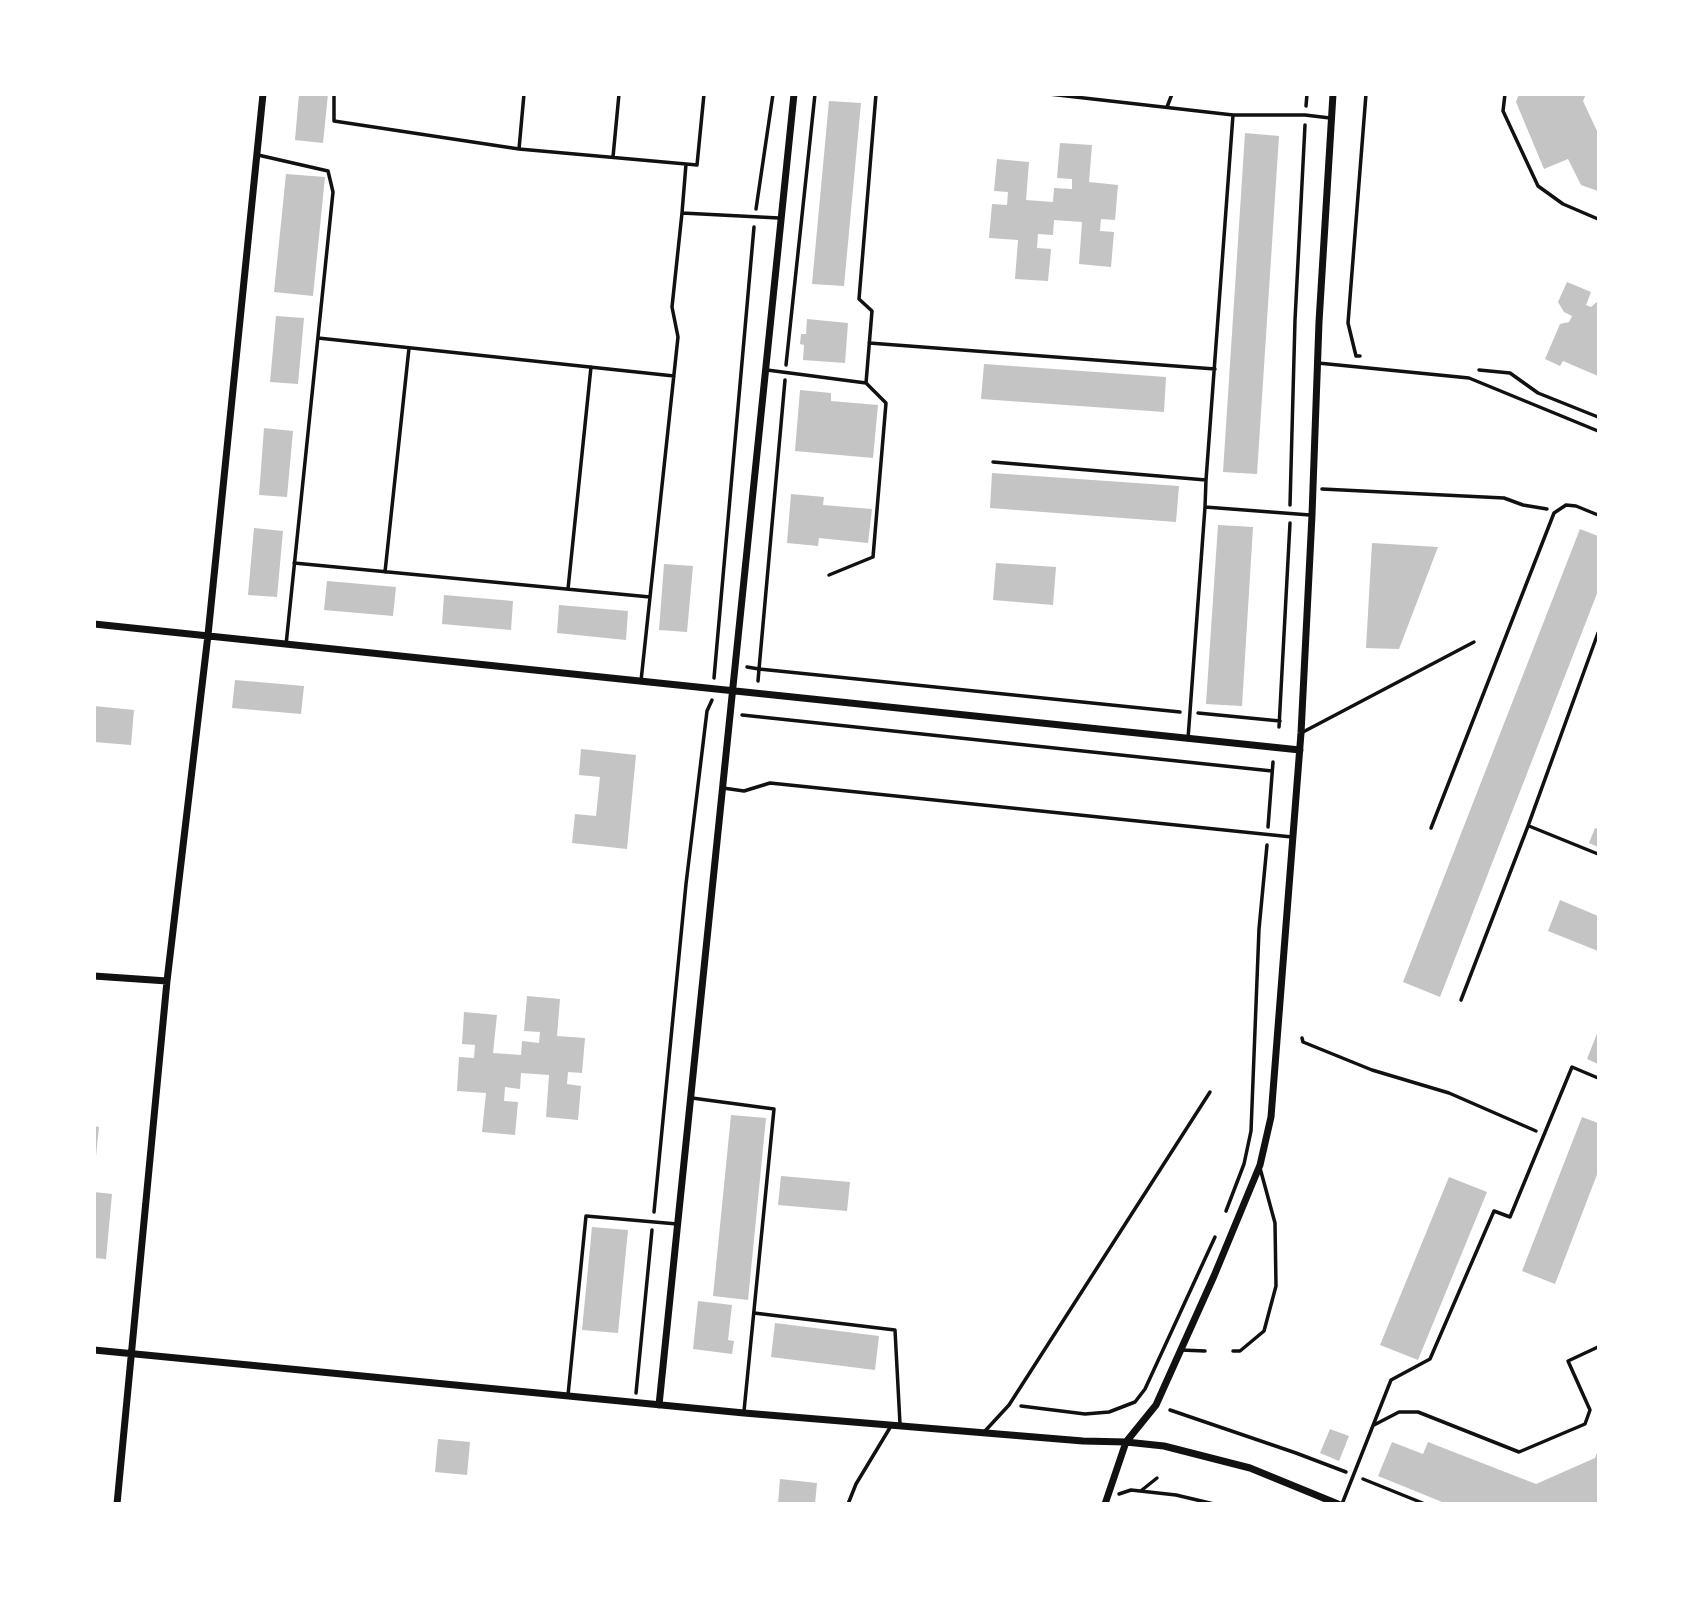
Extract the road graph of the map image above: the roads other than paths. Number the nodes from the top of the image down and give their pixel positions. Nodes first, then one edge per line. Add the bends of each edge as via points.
1 (263, 94) edge
2 (334, 94) edge
3 (524, 94) edge
4 (618, 94) edge
5 (704, 94) edge
6 (794, 94) edge
7 (876, 94) edge
8 (1049, 94) edge
9 (1172, 94) edge
10 (1333, 94) edge
11 (1505, 94) edge
12 (1167, 107) junction
13 (1233, 115) junction
14 (1331, 118) junction
15 (519, 149) junction
16 (256, 155) junction
17 (613, 157) junction
18 (686, 164) junction
19 (682, 213) junction
20 (782, 218) junction
21 (1598, 219) edge
22 (318, 338) junction
23 (869, 343) junction
24 (409, 348) junction
25 (1318, 363) junction
26 (591, 367) junction
27 (765, 369) junction
28 (1215, 369) junction
29 (674, 376) junction
30 (866, 383) junction
31 (1598, 431) edge
32 (993, 462) dead end
33 (1206, 480) junction
34 (1205, 507) junction
35 (1598, 514) edge
36 (1312, 515) junction
37 (294, 563) junction
38 (385, 572) junction
39 (829, 575) dead end
40 (568, 589) junction
41 (650, 597) junction
42 (94, 624) edge
43 (1598, 633) edge
44 (208, 635) junction
45 (1474, 642) dead end
46 (286, 645) junction
47 (642, 681) junction
48 (732, 690) junction
49 (1301, 733) junction
50 (1188, 740) junction
51 (1300, 750) junction
52 (721, 787) junction
53 (1528, 825) junction
54 (1431, 828) dead end
55 (1293, 837) junction
56 (1598, 854) edge
57 (94, 976) edge
58 (167, 981) junction
59 (1461, 1000) dead end
60 (1598, 1078) edge
61 (1210, 1092) dead end
62 (689, 1098) junction
63 (1260, 1165) junction
64 (677, 1224) junction
65 (754, 1313) junction
66 (1598, 1347) edge
67 (94, 1350) edge
68 (1181, 1350) junction
69 (1205, 1351) dead end
70 (1233, 1351) dead end
71 (131, 1354) junction
72 (568, 1397) junction
73 (659, 1405) junction
74 (744, 1413) junction
75 (891, 1426) junction
76 (1372, 1426) junction
77 (901, 1427) junction
78 (984, 1432) junction
79 (1126, 1441) junction
80 (117, 1503) edge
81 (848, 1503) edge
82 (1105, 1503) edge
83 (1340, 1503) edge

1 - 16 street
2 - 15 lane via 334,121
3 - 15 lane
4 - 17 lane
5 - 18 lane via 698,165
6 - 20 street
7 - 23 lane via 859,299 872,311
8 - 12 lane
9 - 12 lane
10 - 14 street
11 - 21 lane via 1503,111 1538,186 1563,204
12 - 13 lane
13 - 14 lane
13 - 28 lane
14 - 25 street
15 - 17 lane
16 - 22 lane via 328,171 333,192
16 - 44 street
17 - 18 lane
18 - 19 lane
19 - 20 lane
19 - 29 lane via 672,307 678,337
20 - 27 street
22 - 24 lane
22 - 37 lane
23 - 28 lane
23 - 30 lane
24 - 26 lane
24 - 38 lane
25 - 31 lane via 1469,378
25 - 36 street
26 - 29 lane
26 - 40 lane
27 - 30 lane
27 - 48 street
28 - 33 lane
29 - 41 lane
30 - 39 lane via 886,403 873,557
32 - 33 lane
33 - 34 lane
34 - 36 lane
34 - 50 lane
35 - 54 lane via 1566,505 1556,512
36 - 49 street
37 - 38 lane
37 - 46 lane
38 - 40 lane
40 - 41 lane
41 - 47 lane
42 - 44 street
43 - 53 lane
44 - 46 street
44 - 58 street
45 - 49 lane
46 - 47 street
47 - 48 street
48 - 50 street
48 - 52 street
49 - 51 street
50 - 51 street
51 - 55 street
52 - 55 lane via 744,791 770,783
52 - 62 street
53 - 56 lane
53 - 59 lane
55 - 63 street via 1271,1117
57 - 58 street
58 - 71 street
60 - 76 lane via 1572,1067 1510,1217 1494,1211 1430,1359 1391,1380
61 - 78 lane via 1009,1405
62 - 64 street
62 - 65 lane via 774,1109
63 - 68 street
63 - 70 lane via 1275,1223 1276,1286 1264,1332 1240,1351
64 - 72 lane via 586,1216
64 - 73 street
65 - 74 lane
65 - 77 lane via 895,1330
66 - 76 lane via 1568,1361 1590,1410 1585,1424 1519,1452 1418,1412 1399,1412
67 - 71 street
68 - 69 lane
68 - 79 street via 1156,1405
71 - 72 street
71 - 80 street
72 - 73 street
73 - 74 street
74 - 75 street
75 - 77 street
75 - 81 lane
76 - 83 lane
77 - 78 street
78 - 79 street
79 - 82 street
79 - 83 street via 1250,1468

